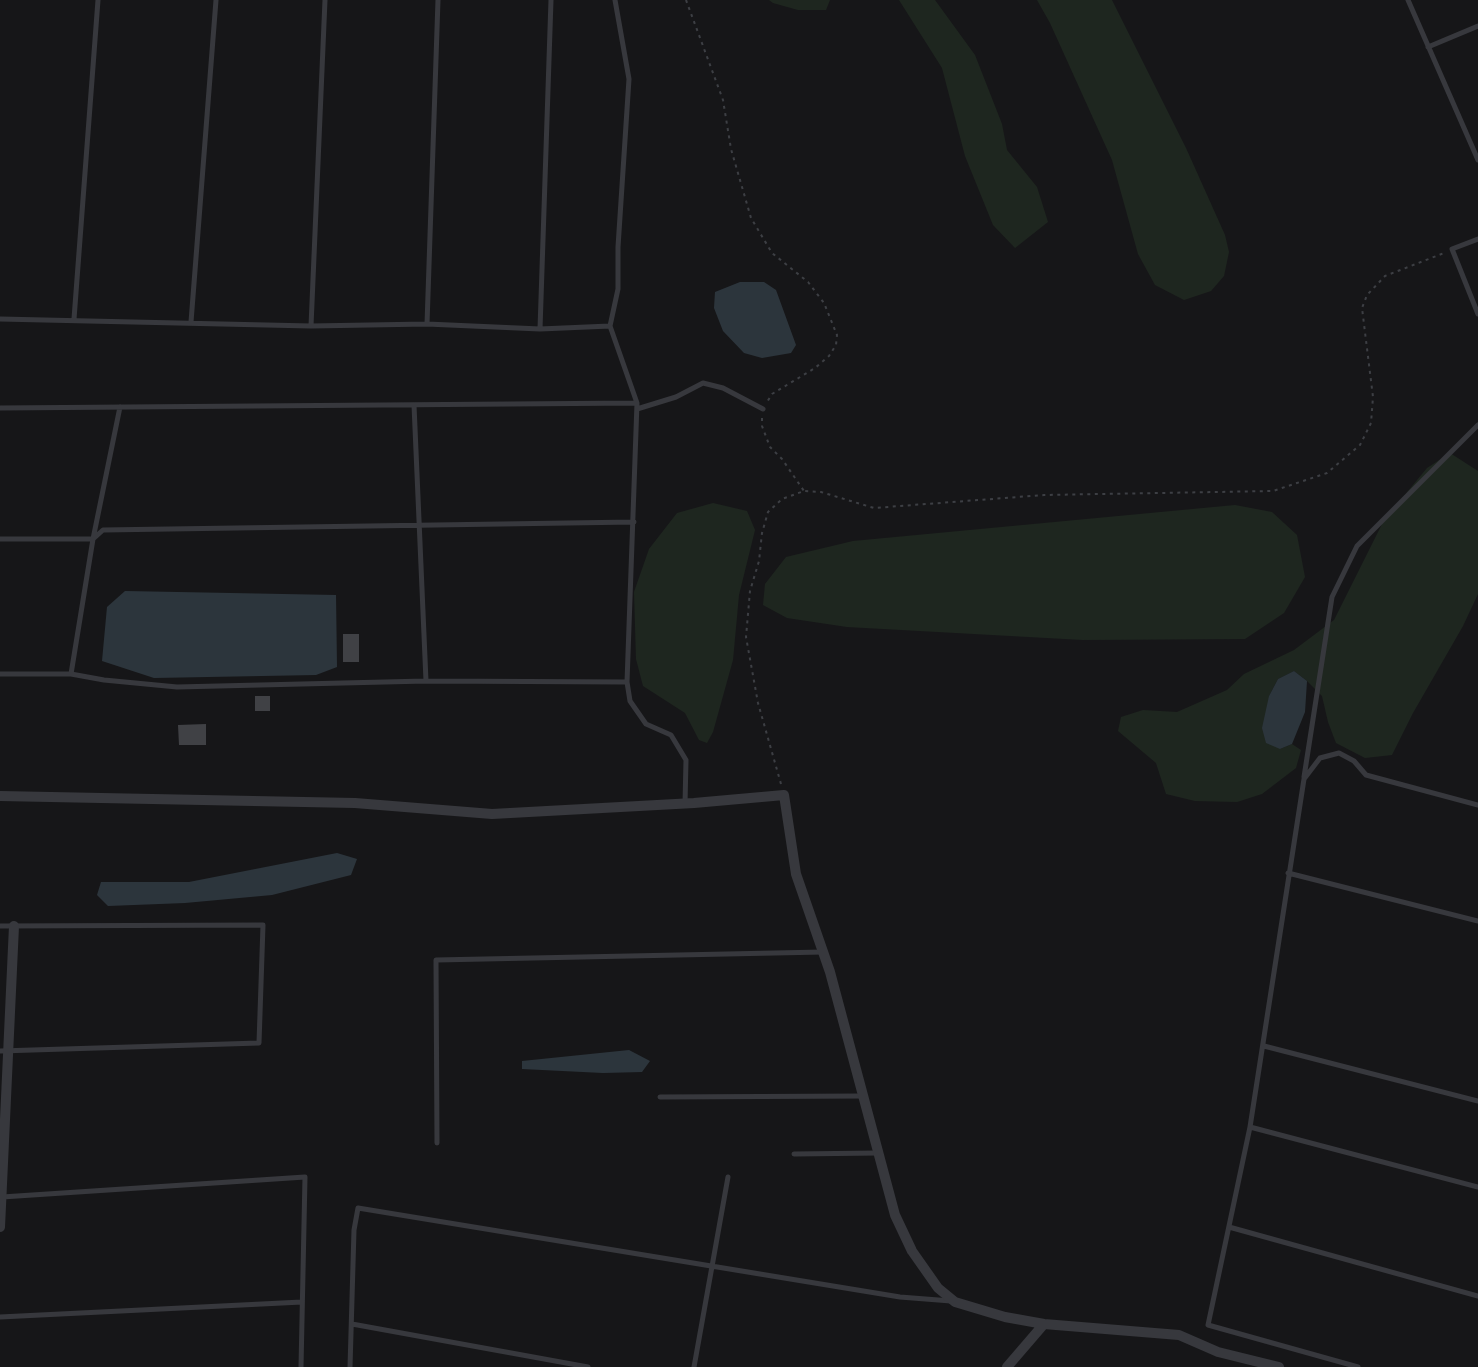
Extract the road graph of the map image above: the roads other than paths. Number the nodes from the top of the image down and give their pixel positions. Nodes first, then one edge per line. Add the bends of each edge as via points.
1 (98, 0) edge
2 (216, 0) edge
3 (325, 0) edge
4 (438, 0) edge
5 (551, 0) edge
6 (615, 0) edge
7 (1408, 0) edge
8 (1478, 26) edge
9 (1428, 47) junction
10 (1478, 160) edge
11 (1478, 239) edge
12 (1478, 315) edge
13 (0, 319) edge
14 (74, 319) junction
15 (191, 322) junction
16 (427, 324) junction
17 (311, 326) junction
18 (610, 326) junction
19 (540, 328) junction
20 (414, 405) junction
21 (637, 406) junction
22 (120, 407) junction
23 (0, 408) edge
24 (763, 409) road end
25 (1478, 425) edge
26 (634, 522) junction
27 (420, 526) junction
28 (0, 539) edge
29 (93, 539) junction
30 (0, 674) edge
31 (71, 674) junction
32 (426, 681) junction
33 (627, 682) junction
34 (1304, 779) junction
35 (0, 796) edge
36 (686, 804) junction
37 (1478, 805) edge
38 (1288, 873) junction
39 (1478, 921) edge
40 (0, 926) edge
41 (14, 926) junction
42 (823, 952) junction
43 (1264, 1046) junction
44 (5, 1051) edge
45 (863, 1096) junction
46 (660, 1097) dead end
47 (1478, 1101) edge
48 (1250, 1127) junction
49 (436, 1143) dead end
50 (878, 1153) junction
51 (794, 1155) dead end
52 (728, 1177) dead end
53 (1478, 1187) edge
54 (1, 1197) edge
55 (0, 1227) edge
56 (1229, 1227) junction
57 (712, 1267) junction
58 (1478, 1296) edge
59 (302, 1302) junction
60 (956, 1302) junction
61 (0, 1317) edge
62 (352, 1324) junction
63 (1044, 1324) junction
64 (301, 1367) edge
65 (350, 1367) edge
66 (588, 1367) edge
67 (694, 1367) edge
68 (1007, 1367) edge
69 (1279, 1367) edge
70 (1358, 1367) edge

1 - 14 lane
2 - 15 lane
3 - 17 lane
4 - 16 lane
5 - 19 lane
6 - 18 lane via 629,80 618,289
7 - 9 lane
8 - 9 lane
9 - 10 lane
11 - 12 lane via 1452,249
13 - 14 lane
14 - 15 lane
15 - 17 lane
16 - 17 lane
16 - 19 lane
18 - 19 lane
18 - 21 lane
20 - 21 lane
20 - 22 lane
20 - 27 lane
21 - 24 lane via 676,397 703,383 723,388
21 - 26 lane
22 - 23 lane
22 - 29 lane
25 - 34 lane via 1357,546 1352,556 1332,597
26 - 27 lane
26 - 33 lane
27 - 29 lane via 103,530
27 - 32 lane
28 - 29 lane
29 - 31 lane
30 - 31 lane
31 - 32 lane via 177,687
32 - 33 lane
33 - 36 lane via 630,701 646,724 671,735 686,760
34 - 37 lane via 1320,758 1339,753 1354,761 1366,775
34 - 38 lane
35 - 36 street via 355,803 492,814
36 - 42 street via 784,795 796,874
38 - 39 lane
38 - 43 lane
40 - 41 lane
41 - 44 street
41 - 44 lane via 263,925 259,1043
42 - 45 street
42 - 49 lane via 436,960
43 - 47 lane
43 - 48 lane
44 - 54 street
45 - 46 lane
45 - 50 street
48 - 53 lane
48 - 56 lane
50 - 51 lane
50 - 60 street via 895,1215 912,1251 938,1288
52 - 57 lane
54 - 55 street
54 - 59 lane via 305,1177
56 - 58 lane
56 - 70 lane via 1208,1325
57 - 60 lane via 900,1297
57 - 62 lane via 358,1208
57 - 67 lane
59 - 61 lane
59 - 64 lane
60 - 63 street
62 - 65 lane
62 - 66 lane
63 - 68 street
63 - 69 street via 1179,1335 1218,1352

